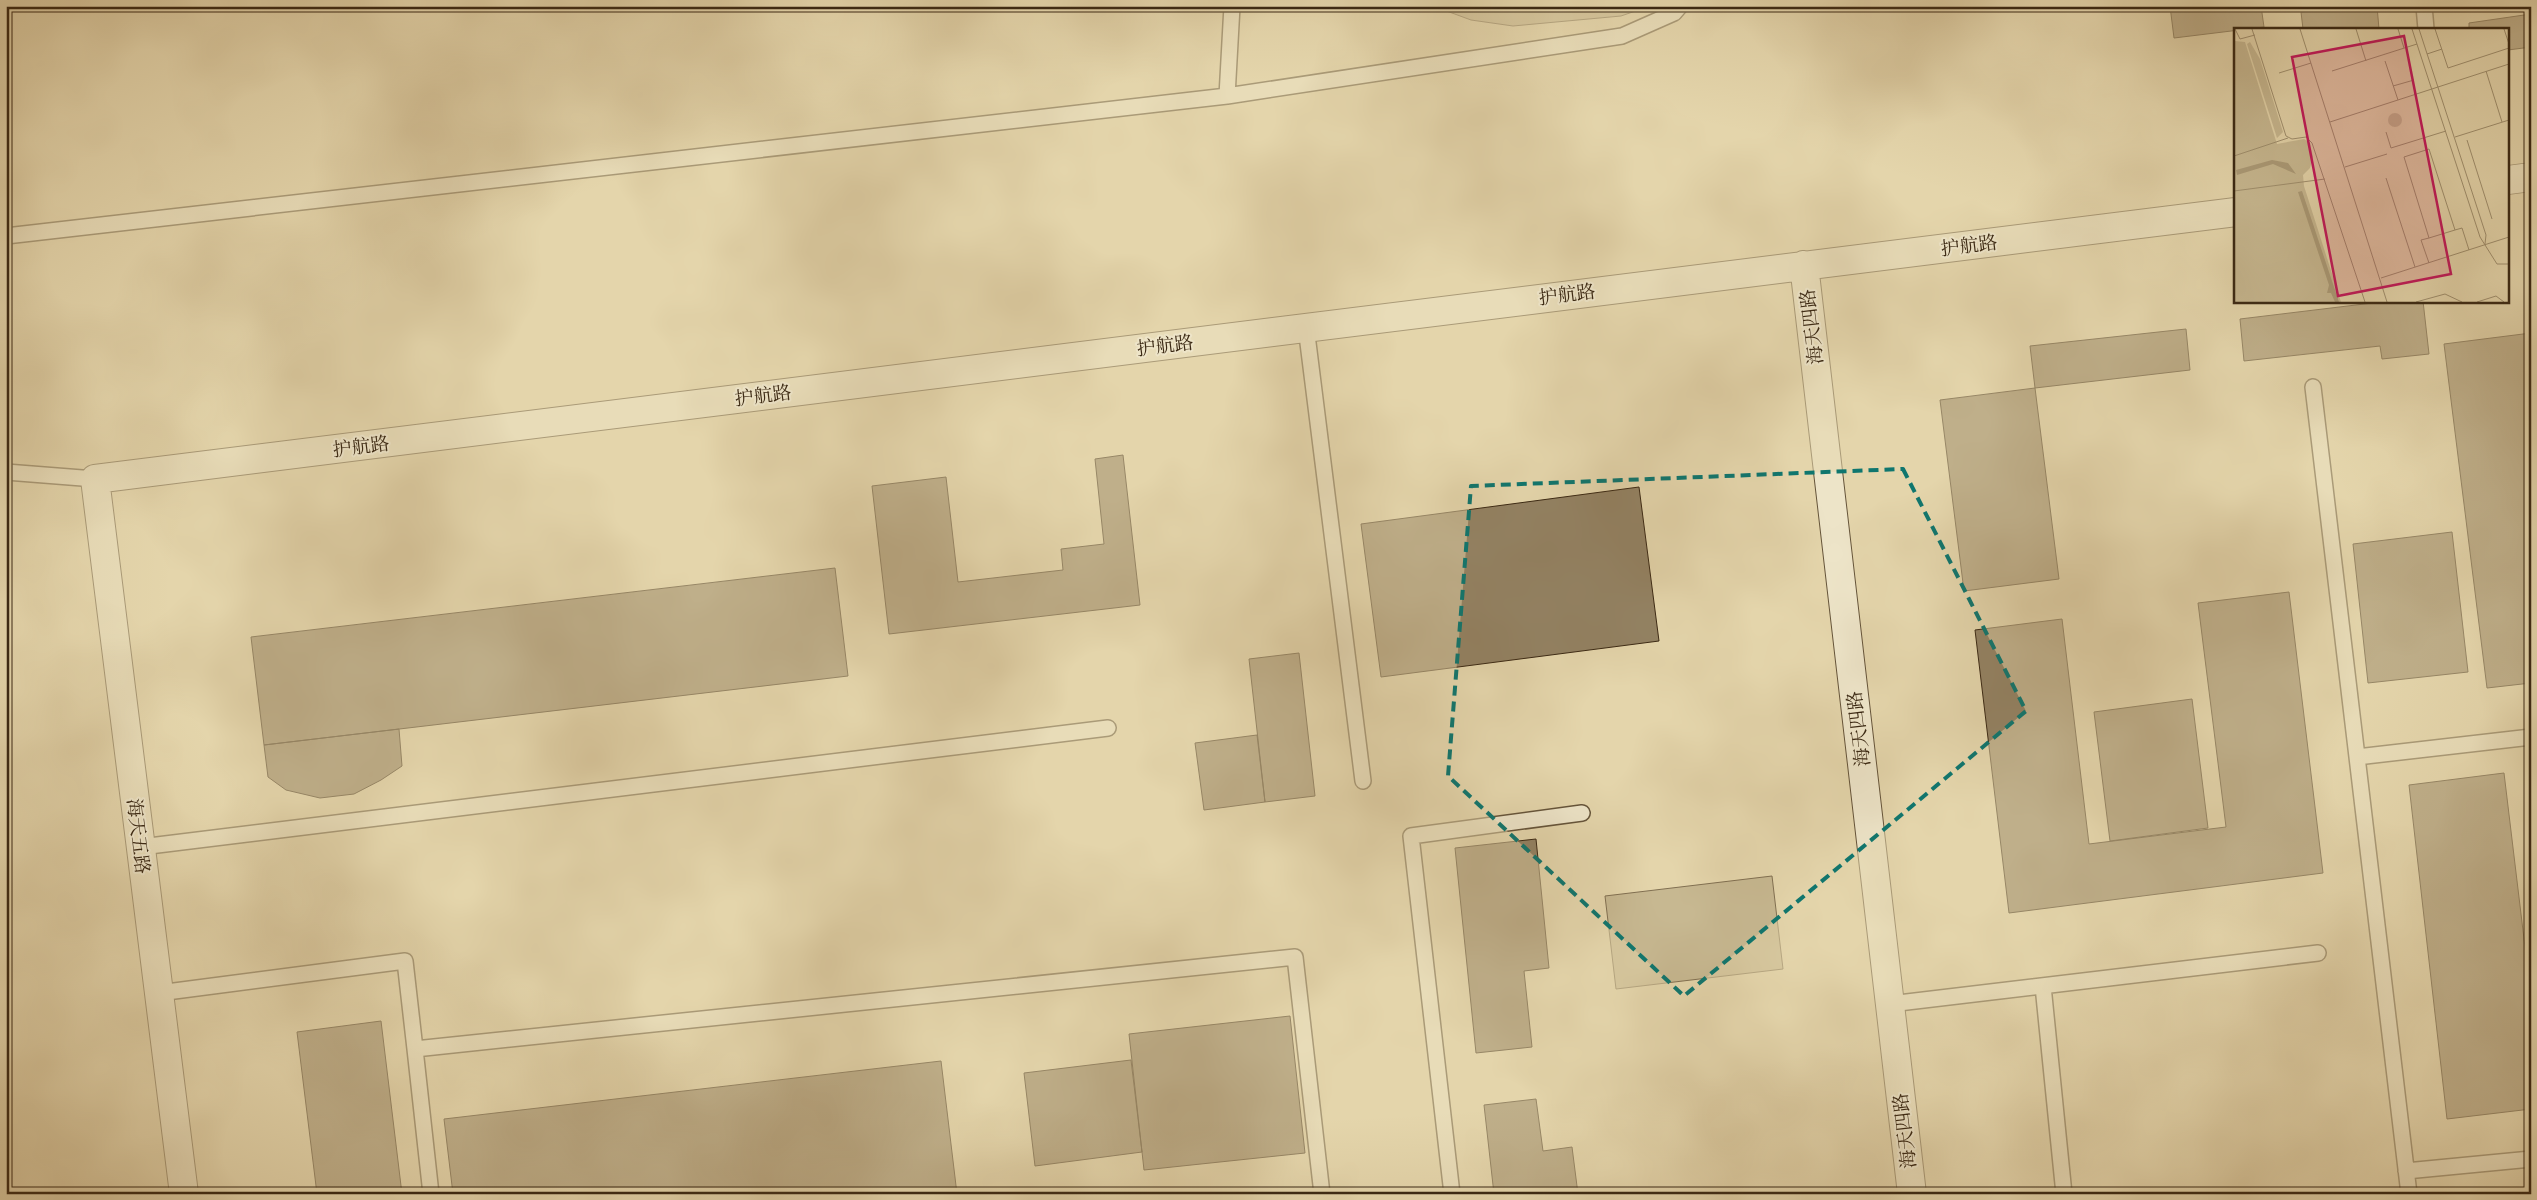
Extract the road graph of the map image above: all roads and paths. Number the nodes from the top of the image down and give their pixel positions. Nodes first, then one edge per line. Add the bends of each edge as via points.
1 (1232, 6) edge
2 (1680, 6) edge
3 (2424, 6) edge
4 (2426, 28) edge
5 (1227, 96) junction
6 (2531, 177) edge
7 (2510, 180) edge
8 (2234, 212) edge
9 (6, 236) edge
10 (1804, 264) junction
11 (1306, 327) junction
12 (2313, 388) dead end
13 (6, 472) edge
14 (95, 479) junction
15 (1108, 728) dead end
16 (2531, 737) edge
17 (2357, 757) junction
18 (1363, 781) dead end
19 (1582, 812) dead end
20 (141, 847) junction
21 (2318, 953) dead end
22 (2042, 986) junction
23 (159, 994) junction
24 (1890, 1004) junction
25 (415, 1050) junction
26 (2531, 1159) edge
27 (2406, 1171) junction
28 (184, 1194) edge
29 (431, 1194) edge
30 (1322, 1194) edge
31 (1452, 1194) edge
32 (1912, 1194) edge
33 (2064, 1194) edge
34 (2409, 1194) edge

1 - 5 lane
2 - 5 lane via 1674,13 1622,36
3 - 4 lane
5 - 9 lane
6 - 7 street
8 - 10 street, 护航路
10 - 11 street, 护航路
10 - 24 street, 海天四路
11 - 14 street, 护航路
11 - 18 lane
12 - 17 lane
13 - 14 lane
14 - 20 street, 海天五路
15 - 20 lane
16 - 17 lane
17 - 27 lane
19 - 31 lane via 1411,836
20 - 23 street, 海天五路
21 - 22 lane
22 - 24 lane
22 - 33 lane
23 - 25 lane via 405,961
23 - 28 street, 海天五路
24 - 32 street, 海天四路
25 - 29 lane
25 - 30 lane via 1294,958
26 - 27 lane
27 - 34 lane

